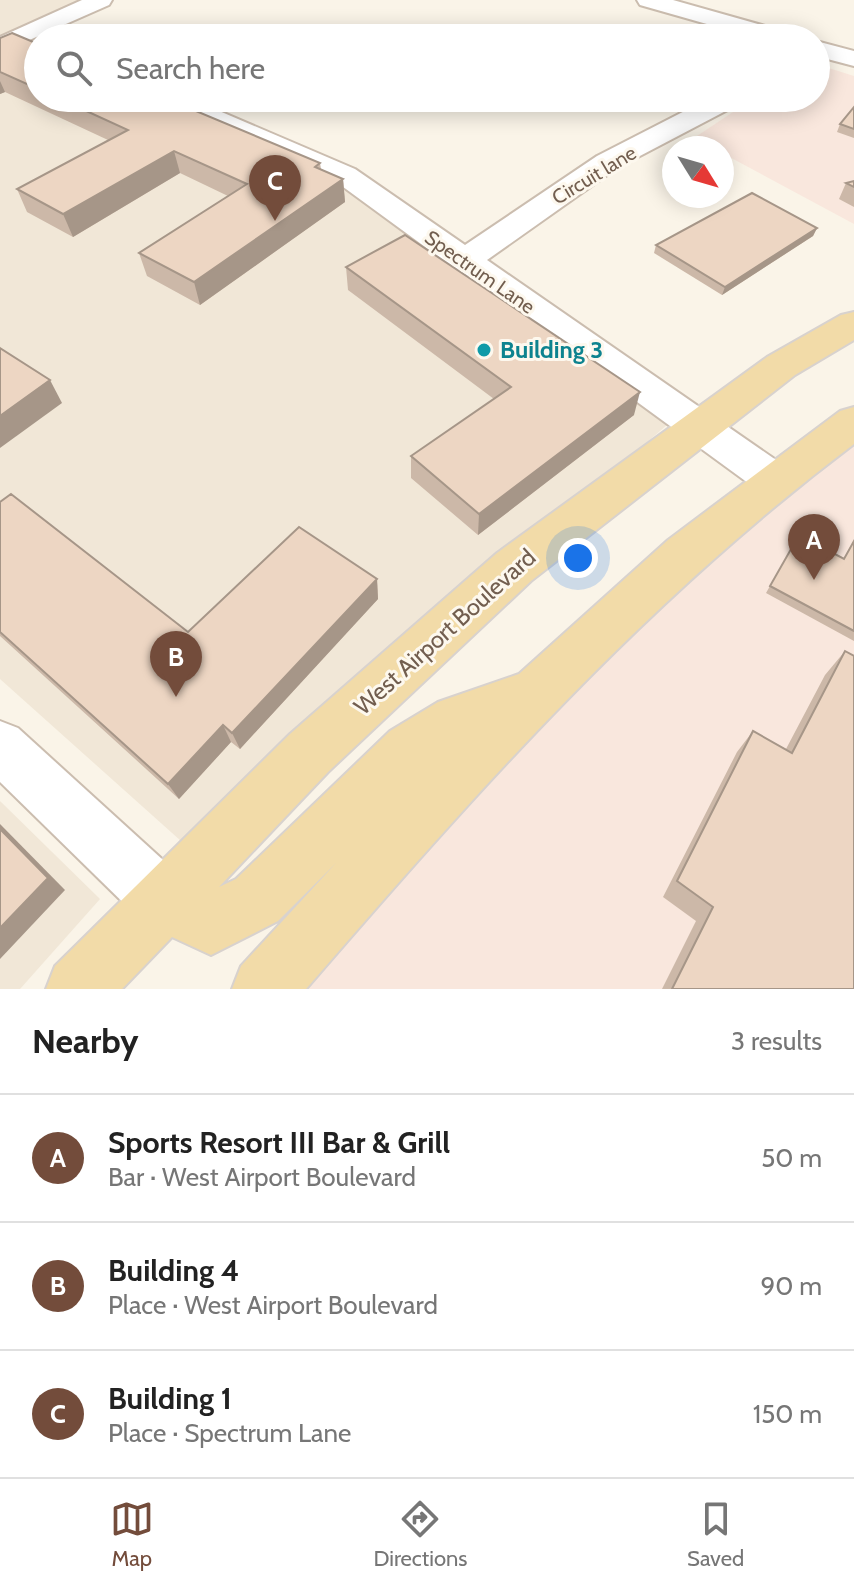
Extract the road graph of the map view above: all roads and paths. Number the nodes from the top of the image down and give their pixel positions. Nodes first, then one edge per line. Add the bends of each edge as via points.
1 (101, 0) edge
2 (648, 0) edge
3 (54, 24) edge
4 (733, 24) edge
5 (830, 52) edge
6 (854, 59) edge
7 (199, 112) edge
8 (703, 112) edge
9 (463, 261) junction
10 (854, 324) edge
11 (854, 422) edge
12 (700, 427) junction
13 (774, 480) junction
14 (541, 691) junction
15 (0, 746) edge
16 (164, 901) junction
17 (78, 989) edge
18 (264, 989) edge

1 - 3 street
2 - 4 street
5 - 6 street
7 - 9 street, Spectrum Lane via 345,175
8 - 9 street, Circuit lane via 607,162
9 - 12 street, Spectrum Lane
10 - 12 main road, West Airport Boulevard via 781,366
11 - 13 main road
12 - 13 street, Spectrum Lane
12 - 16 main road, West Airport Boulevard via 514,567 309,753
13 - 14 main road via 631,601
14 - 16 main road via 457,720 409,750 257,900 211,924
14 - 18 main road via 441,791
15 - 16 street
16 - 17 main road, West Airport Boulevard

